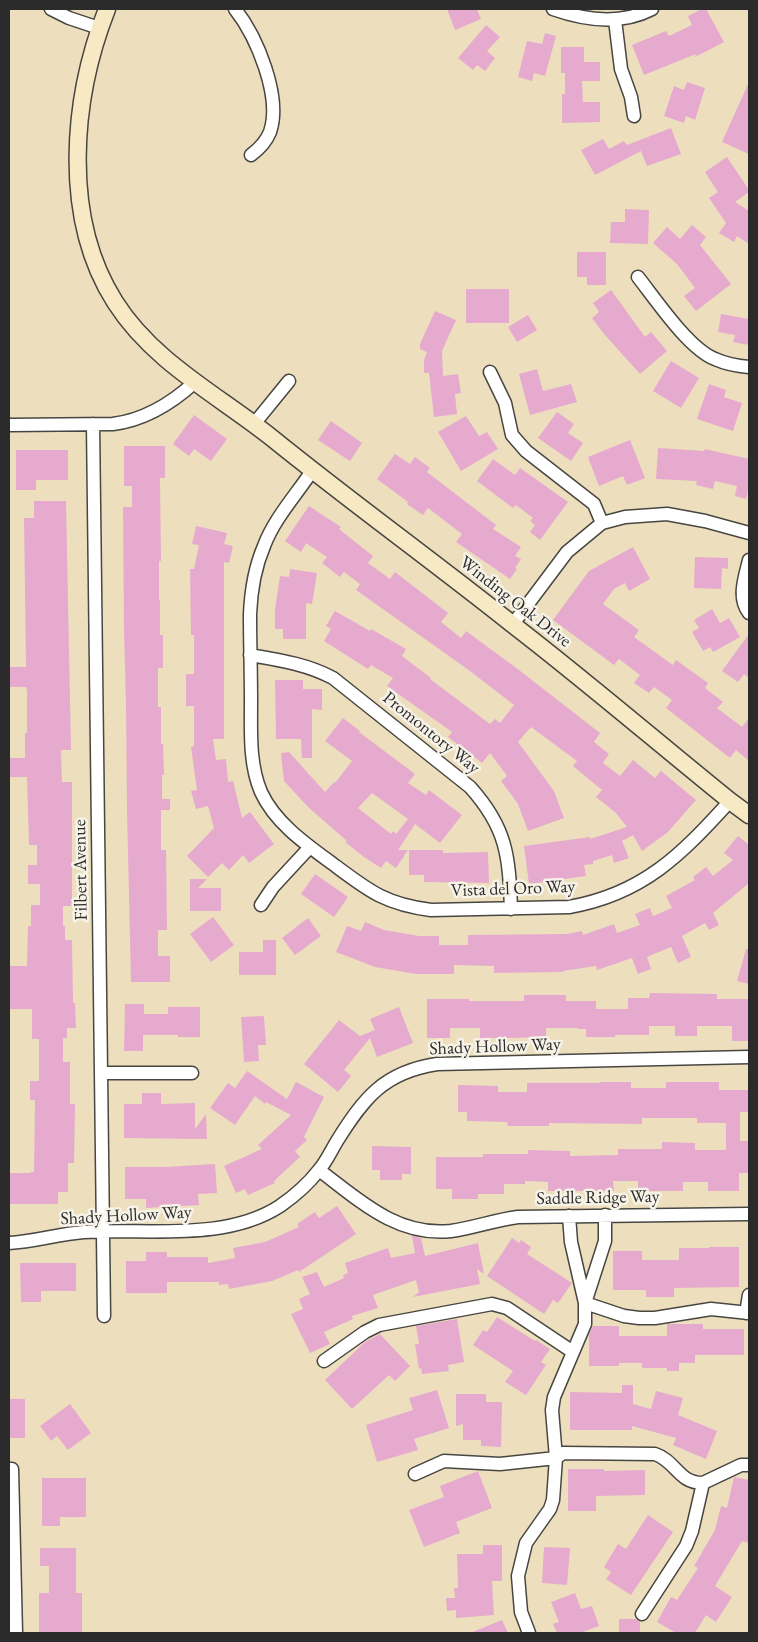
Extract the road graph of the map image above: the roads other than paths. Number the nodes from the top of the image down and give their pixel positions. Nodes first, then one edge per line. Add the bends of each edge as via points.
1 (51, 9) edge
2 (107, 9) edge
3 (236, 9) edge
4 (552, 9) edge
5 (652, 9) edge
6 (615, 20) junction
7 (100, 28) junction
8 (634, 116) dead end
9 (251, 155) dead end
10 (638, 277) dead end
11 (749, 367) edge
12 (490, 372) dead end
13 (289, 381) dead end
14 (195, 382) junction
15 (93, 424) junction
16 (254, 424) junction
17 (9, 425) edge
18 (312, 471) junction
19 (602, 523) junction
20 (749, 533) edge
21 (749, 560) edge
22 (749, 612) edge
23 (513, 624) junction
24 (250, 655) junction
25 (730, 801) junction
26 (749, 815) edge
27 (310, 847) junction
28 (261, 904) dead end
29 (511, 909) junction
30 (749, 1057) edge
31 (192, 1073) dead end
32 (101, 1074) junction
33 (319, 1170) junction
34 (749, 1214) edge
35 (605, 1215) junction
36 (569, 1216) junction
37 (103, 1231) junction
38 (9, 1243) edge
39 (749, 1295) edge
40 (585, 1304) junction
41 (748, 1313) edge
42 (104, 1316) dead end
43 (573, 1352) junction
44 (324, 1361) dead end
45 (556, 1458) junction
46 (749, 1465) edge
47 (9, 1469) edge
48 (415, 1474) dead end
49 (703, 1483) junction
50 (642, 1614) dead end
51 (16, 1633) edge
52 (529, 1633) edge

1 - 7 street
2 - 7 street, Winding Oak Drive
3 - 9 street via 258,46 272,95 269,134
4 - 6 street
5 - 6 street via 641,15
6 - 8 street via 621,69
7 - 14 street, Winding Oak Drive via 85,82 79,122 78,174 87,236 103,280 128,321 161,355
10 - 11 street via 694,346 714,359
12 - 19 street via 505,403 512,435 594,504
13 - 16 street
14 - 15 street via 164,406 144,416 125,422
14 - 16 street, Winding Oak Drive
15 - 17 street
15 - 32 street, Filbert Avenue
16 - 18 street, Winding Oak Drive
18 - 23 street, Winding Oak Drive
18 - 24 street, Vista del Oro Way via 264,545 251,593
19 - 20 street via 625,517 667,514
19 - 23 street via 567,552
21 - 22 street via 742,588
23 - 25 street, Winding Oak Drive
24 - 27 street, Vista del Oro Way via 252,747 256,775 270,807
24 - 29 street, Promontory Way via 308,667 333,678 470,787 500,830 507,858
25 - 26 street, Winding Oak Drive
25 - 29 street, Vista del Oro Way via 678,855 639,883 615,895 569,907
27 - 28 street via 273,886
27 - 29 street, Vista del Oro Way via 372,893 395,903 431,910
30 - 33 street, Shady Hollow Way via 424,1066 396,1076 369,1097
31 - 32 street
32 - 37 street, Filbert Avenue
33 - 36 street, Saddle Ridge Way via 400,1225 426,1232 449,1231 518,1217
33 - 37 street, Shady Hollow Way via 282,1205 244,1222 203,1230
34 - 35 street, Saddle Ridge Way
35 - 36 street, Saddle Ridge Way
35 - 40 street via 605,1240
36 - 40 street
37 - 38 street, Shady Hollow Way
37 - 42 street, Filbert Avenue
39 - 41 street
40 - 41 street via 639,1318 711,1309
40 - 43 street via 585,1324
43 - 44 street via 507,1308 492,1304 379,1325
43 - 45 street via 553,1404
45 - 48 street via 500,1464 444,1461
45 - 49 street via 563,1453 655,1454 663,1456 683,1478
45 - 52 street via 553,1500 526,1544 518,1576 521,1612
46 - 49 street via 741,1465
47 - 51 street via 12,1469
49 - 50 street via 686,1546

